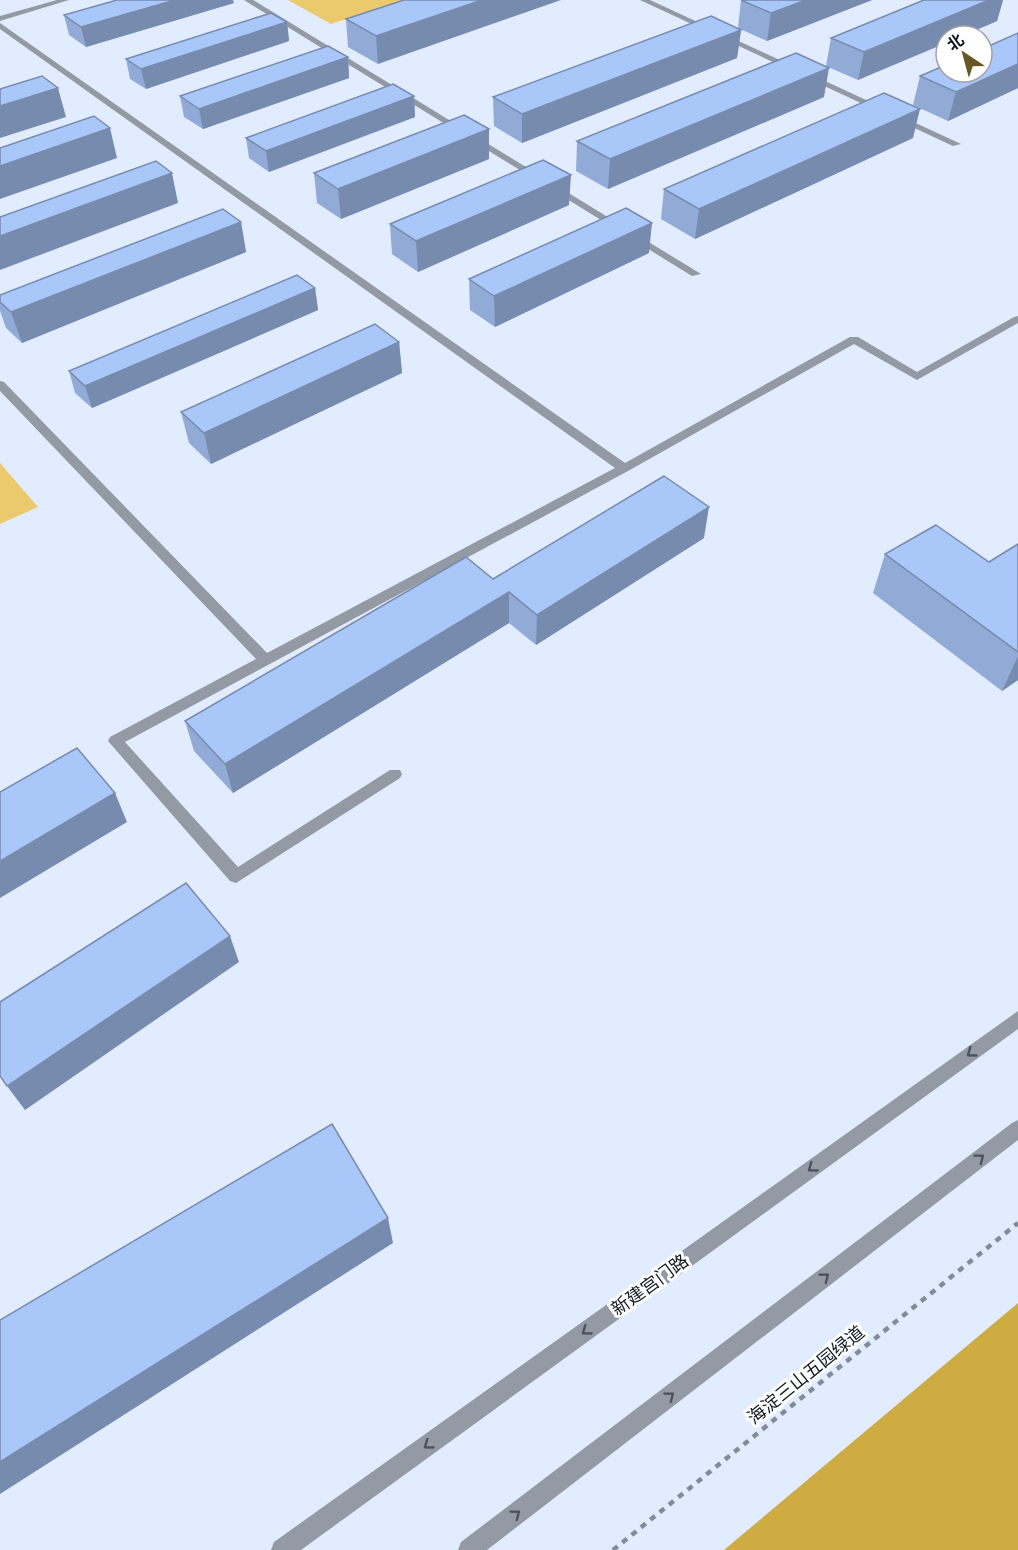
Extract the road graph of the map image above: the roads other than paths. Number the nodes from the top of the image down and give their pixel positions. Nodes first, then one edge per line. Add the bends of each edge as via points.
1 (65, 0) edge
2 (248, 0) edge
3 (644, 0) edge
4 (0, 19) edge
5 (0, 25) edge
6 (956, 144) dead end
7 (696, 274) dead end
8 (1018, 320) edge
9 (0, 384) edge
10 (624, 468) junction
11 (266, 661) junction
12 (395, 774) dead end
13 (1018, 1019) edge
14 (1018, 1129) edge
15 (282, 1550) edge
16 (469, 1550) edge

1 - 4 street
2 - 7 street
3 - 6 street
5 - 10 street
8 - 10 street via 917,377 854,339
9 - 11 street
10 - 11 street
11 - 12 street via 115,741 236,876
13 -> 15 street, 新建宫门路
16 -> 14 street

